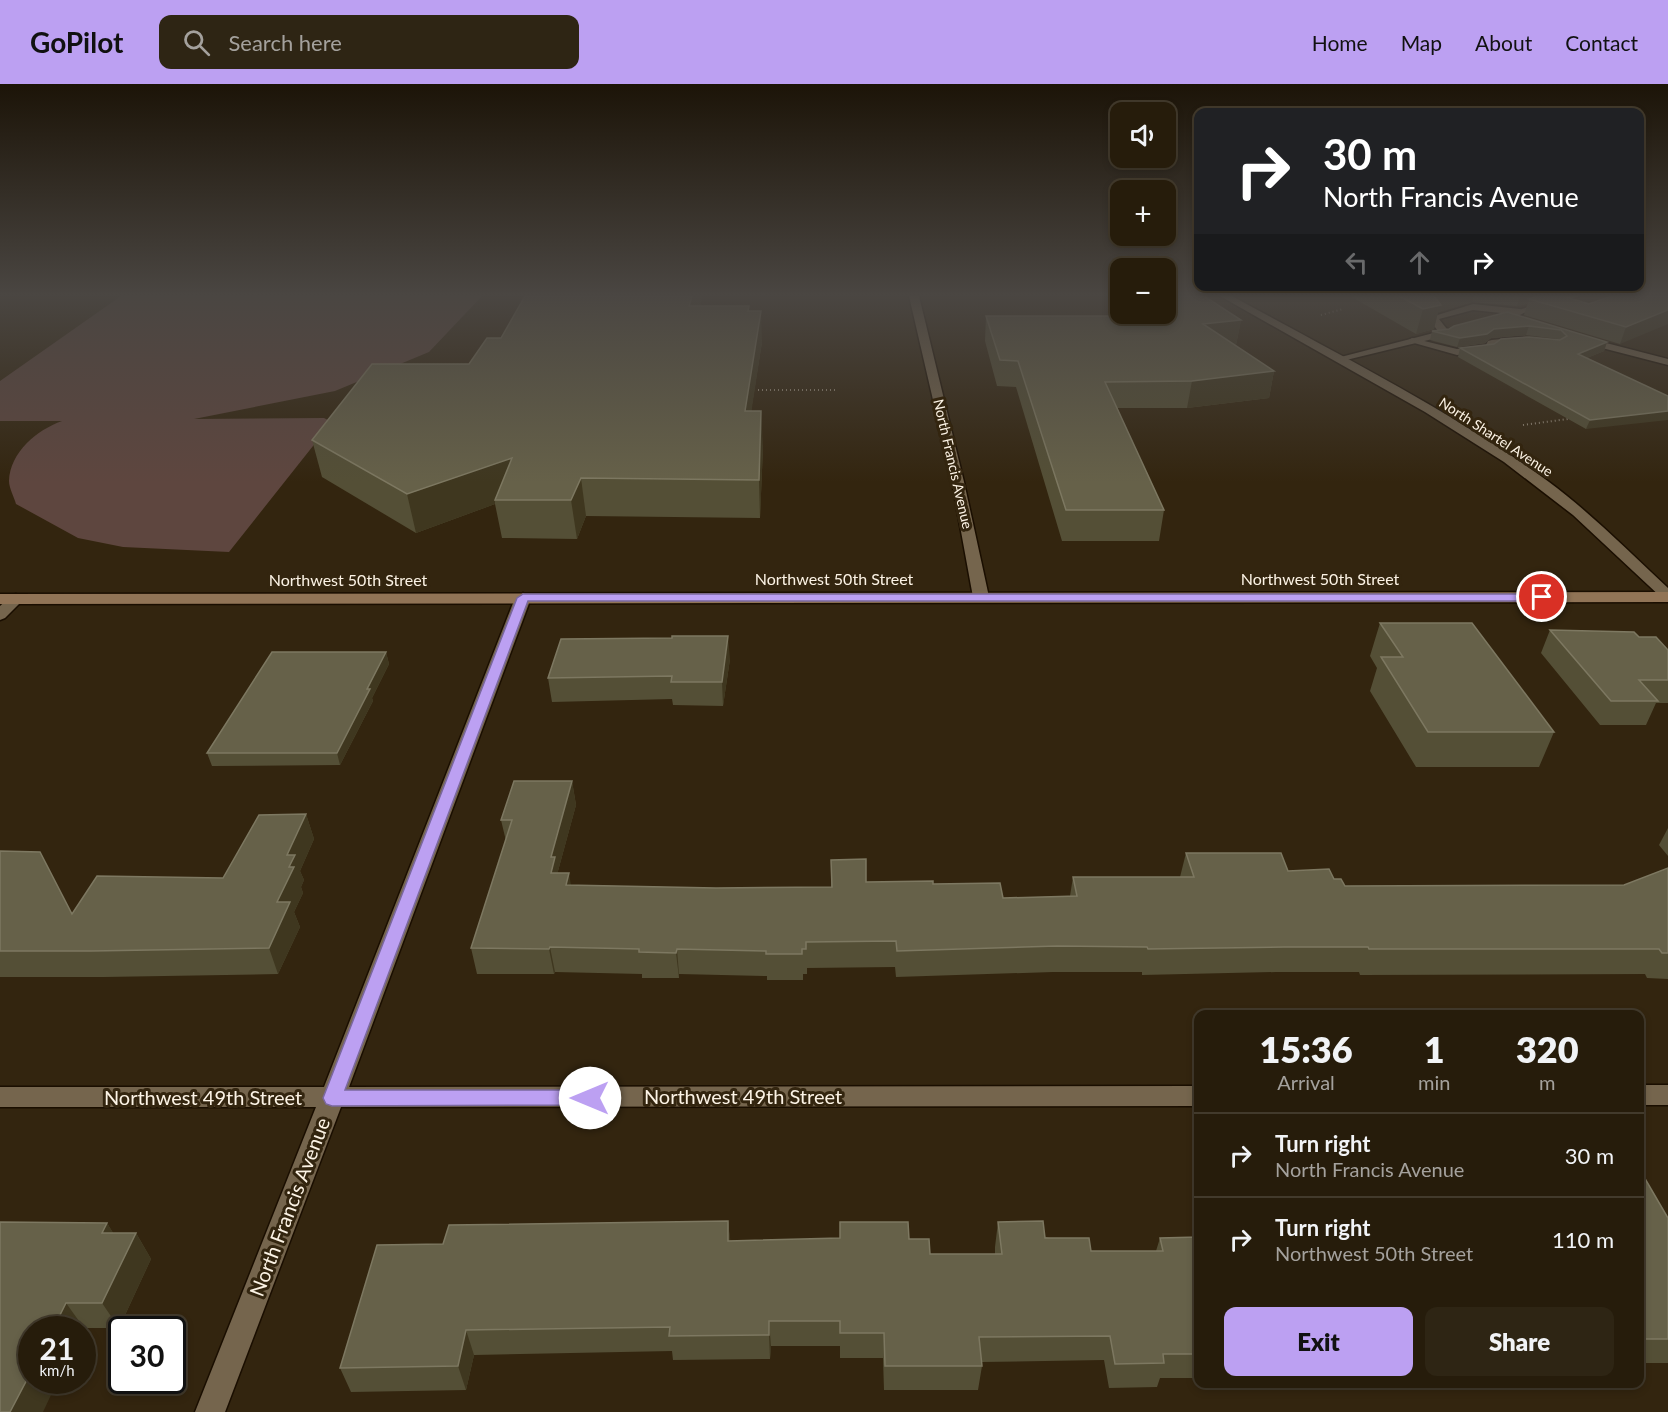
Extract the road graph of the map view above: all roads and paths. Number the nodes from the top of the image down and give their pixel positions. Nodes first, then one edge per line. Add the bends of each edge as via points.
1 (929, 358) edge
2 (1342, 358) edge
3 (1653, 358) edge
4 (1338, 359) joint
5 (1668, 362) edge
6 (758, 390) dead end
7 (836, 390) dead end
8 (1568, 419) edge
9 (1523, 425) dead end
10 (981, 597) junction
11 (1668, 597) edge
12 (523, 598) junction
13 (8, 599) edge
14 (0, 615) edge
15 (1644, 1095) edge
16 (1668, 1095) edge
17 (1194, 1096) edge
18 (0, 1097) edge
19 (332, 1098) junction
20 (210, 1412) edge

1 - 10 street, North Francis Avenue
2 - 4 street
3 - 5 street
4 - 11 street, North Shartel Avenue via 1440,417 1547,487
6 - 7 path
8 - 9 path
10 - 11 main road, Northwest 50th Street
10 - 12 main road, Northwest 50th Street
12 - 13 main road, Northwest 50th Street
12 - 19 street, North Francis Avenue
13 - 14 street
15 - 16 street
17 - 19 street, Northwest 49th Street
18 - 19 street, Northwest 49th Street
19 - 20 street, North Francis Avenue

